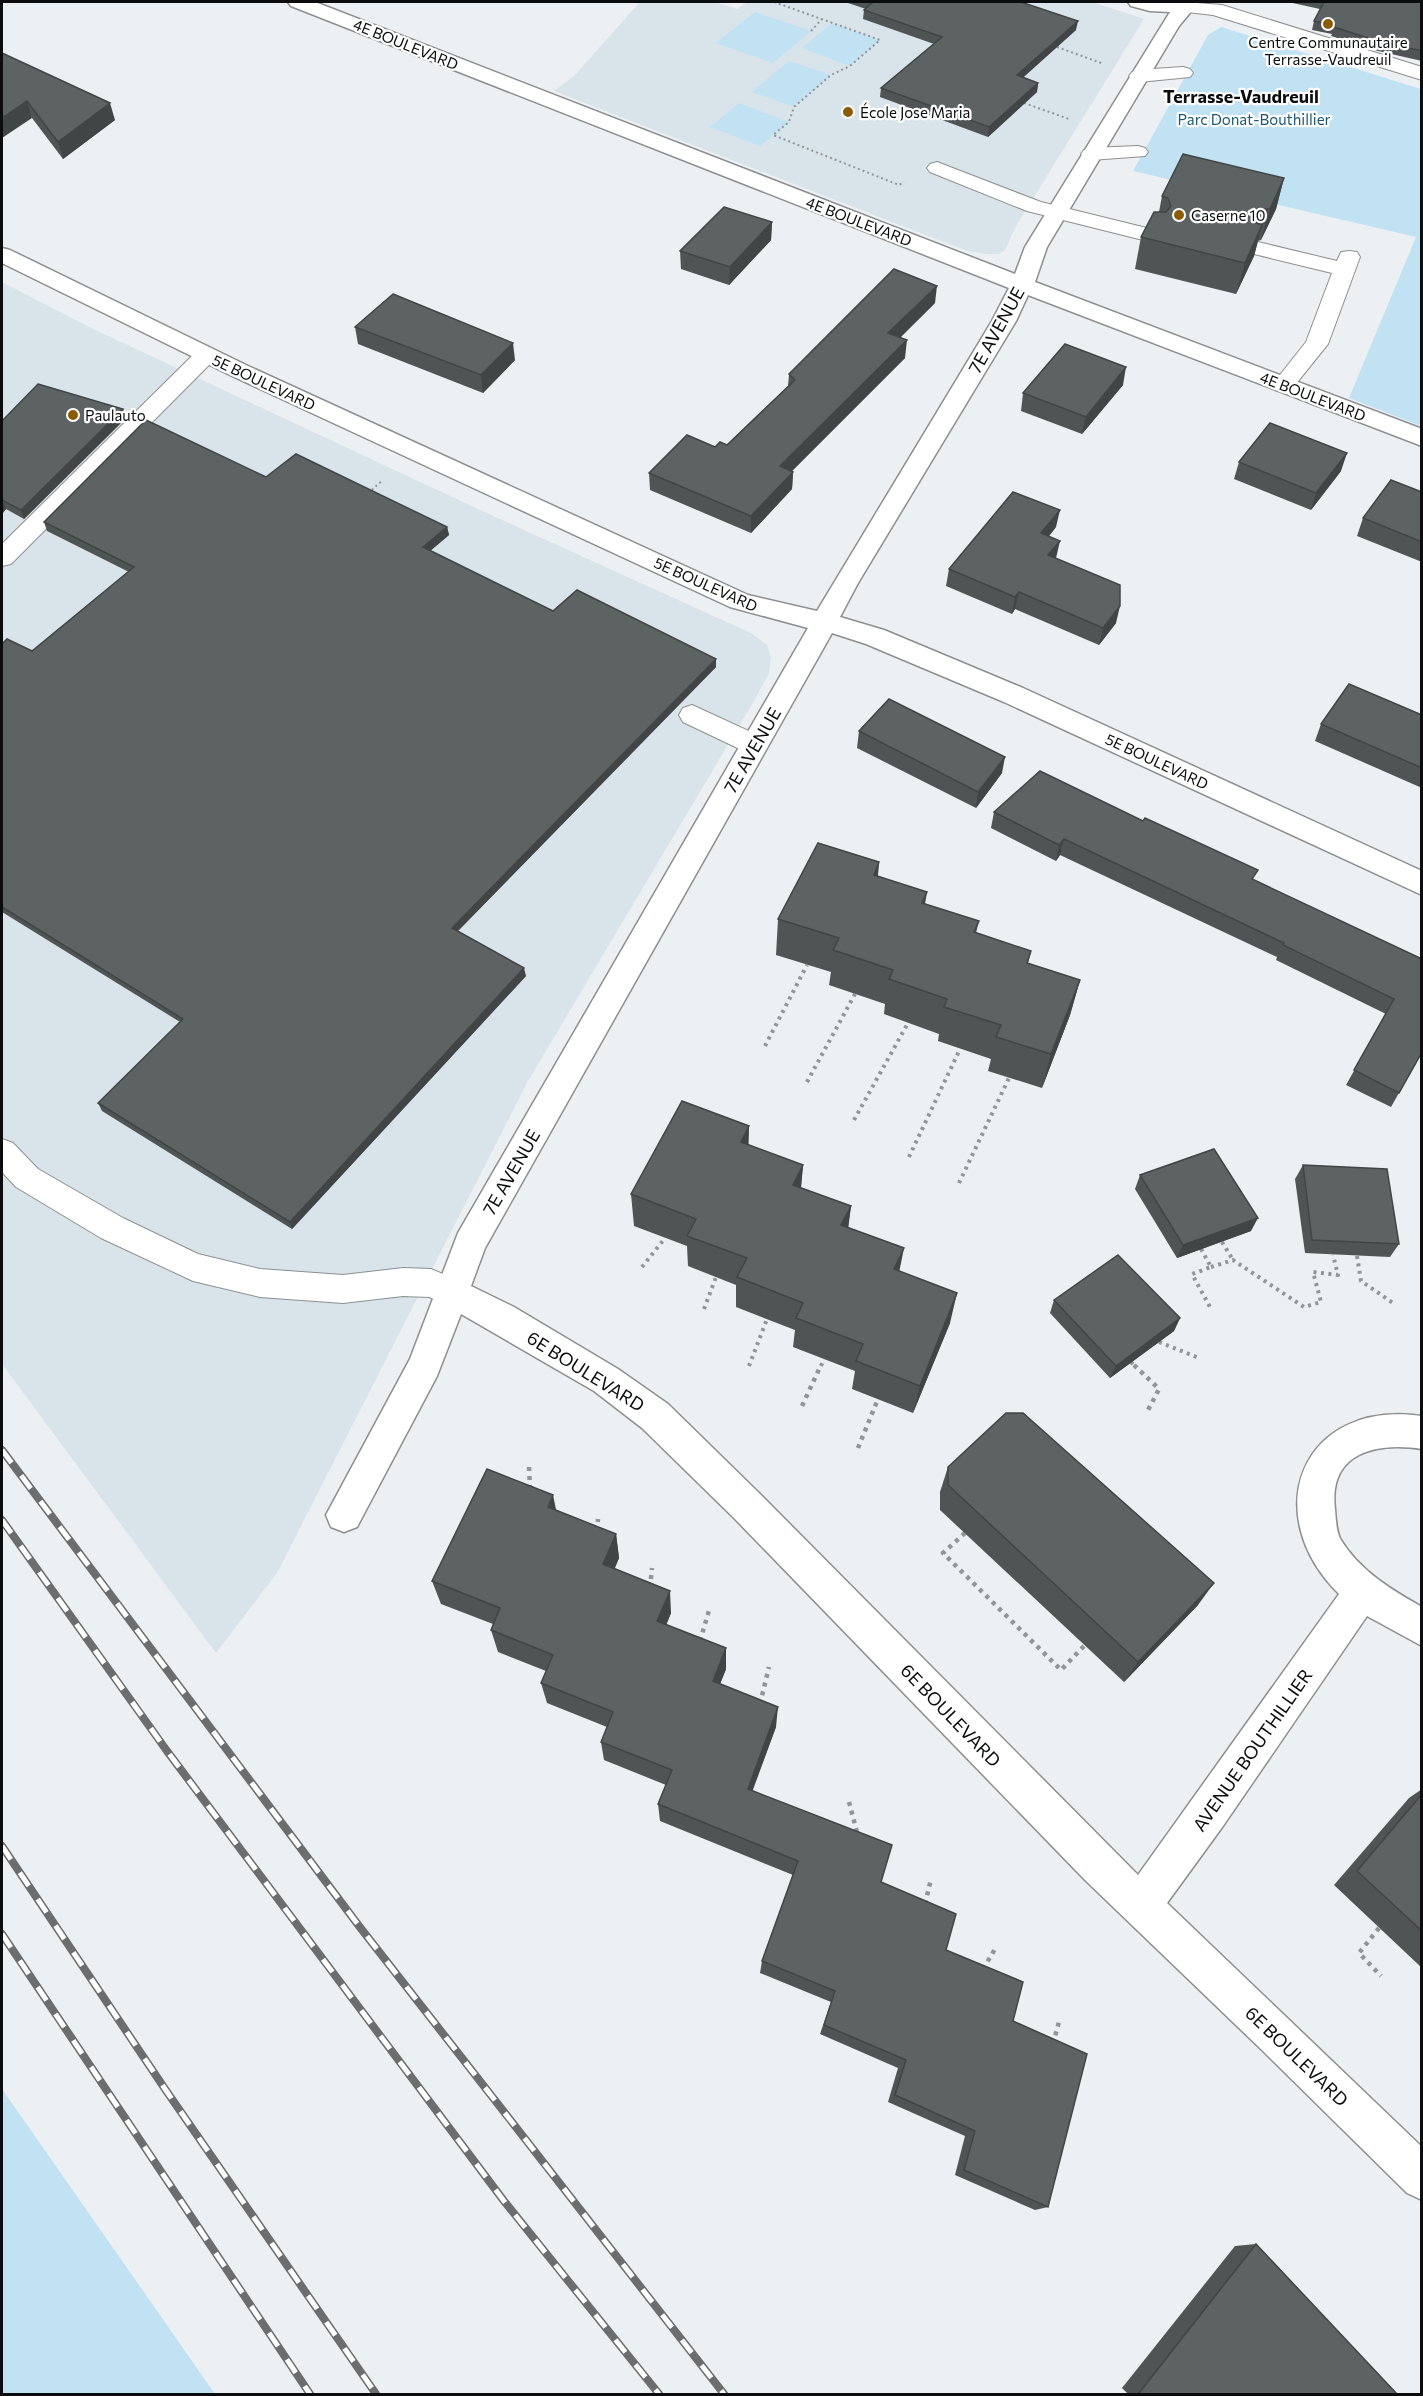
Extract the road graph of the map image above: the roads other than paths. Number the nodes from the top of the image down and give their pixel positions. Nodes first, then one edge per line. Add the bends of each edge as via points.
1 (298, 2) edge
2 (1138, 2) edge
3 (1187, 4) edge
4 (1183, 73) dead end
5 (1422, 74) edge
6 (1138, 76) junction
7 (1138, 152) dead end
8 (1091, 154) junction
9 (937, 168) road end
10 (1056, 213) junction
11 (1151, 236) edge
12 (1258, 248) edge
13 (2, 255) edge
14 (1022, 285) junction
15 (206, 355) junction
16 (1283, 385) junction
17 (1422, 438) edge
18 (2, 558) edge
19 (824, 621) junction
20 (692, 715) dead end
21 (755, 745) junction
22 (1422, 884) edge
23 (2, 1152) edge
24 (451, 1292) junction
25 (1422, 1432) edge
26 (344, 1515) dead end
27 (1362, 1592) junction
28 (1422, 1628) edge
29 (1140, 1906) junction
30 (1422, 2178) edge

1 - 14 street, 4E BOULEVARD
2 - 3 street
3 - 5 lane via 1215,9
3 - 6 street, 7E AVENUE
4 - 6 lane
6 - 8 street, 7E AVENUE
7 - 8 lane
8 - 10 street, 7E AVENUE
9 - 10 lane
10 - 11 lane
10 - 14 street, 7E AVENUE via 1036,247
12 - 16 lane via 1347,264 1317,344
13 - 15 street, 5E BOULEVARD
14 - 16 street, 4E BOULEVARD
14 - 19 street, 7E AVENUE
15 - 18 lane
15 - 19 street, 5E BOULEVARD via 739,601 769,612
16 - 17 street, 4E BOULEVARD
19 - 21 street, 7E AVENUE
19 - 22 street, 5E BOULEVARD via 875,637 1030,702
20 - 21 lane
21 - 24 street, 7E AVENUE via 470,1243
23 - 24 lane via 27,1178 112,1227 193,1267 260,1283 343,1289 431,1283
24 - 26 street, 7E AVENUE via 425,1365
24 - 29 street, 6E BOULEVARD via 606,1380 655,1416
25 - 27 street via 1403,1428 1364,1432 1332,1454 1317,1480 1315,1510 1323,1544
27 - 28 street
27 - 29 street, AVENUE BOUTHILLIER
29 - 30 street, 6E BOULEVARD

